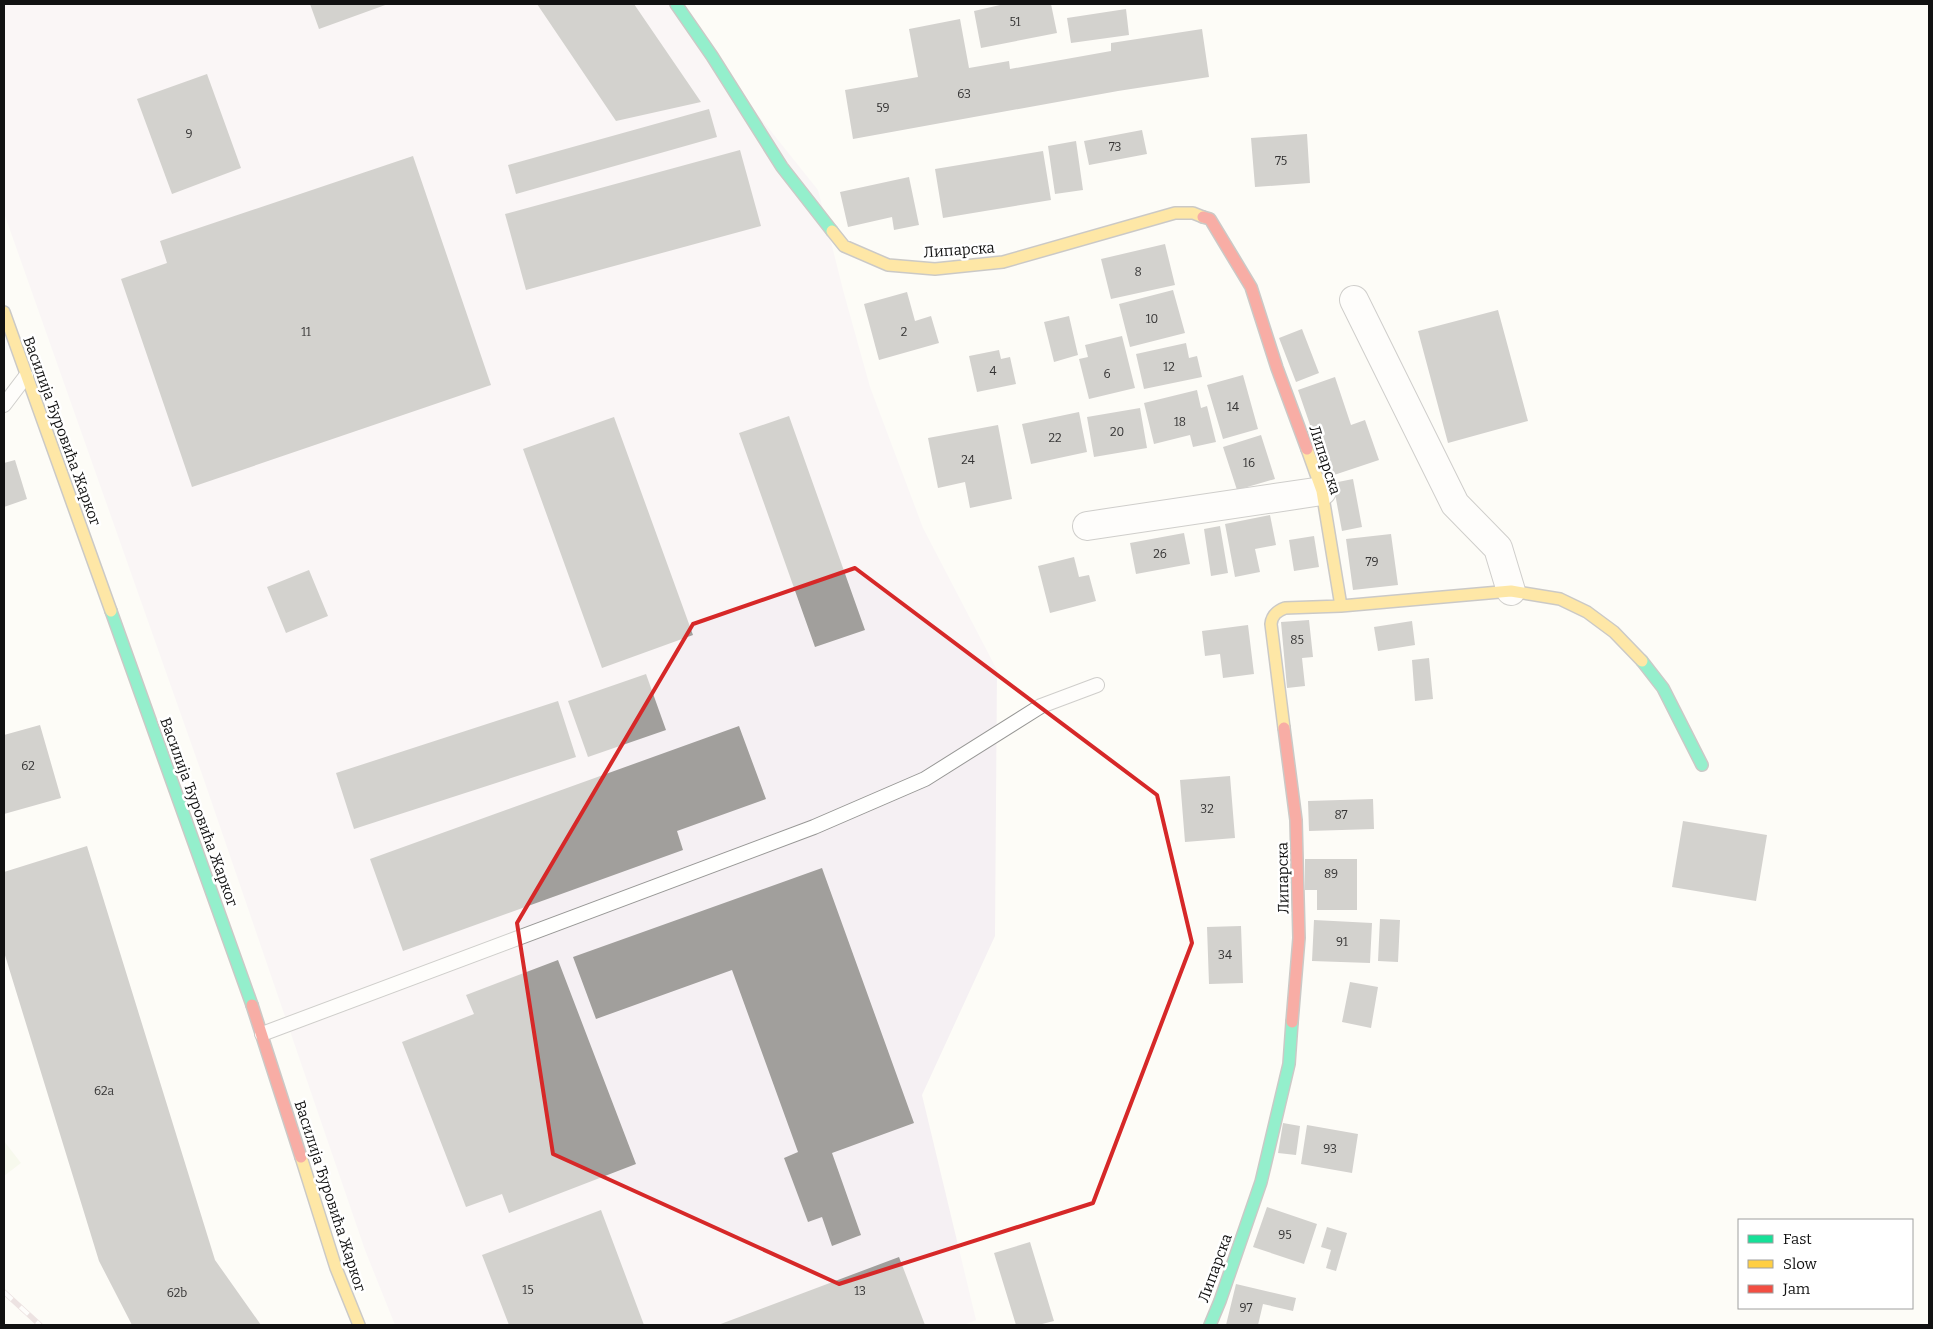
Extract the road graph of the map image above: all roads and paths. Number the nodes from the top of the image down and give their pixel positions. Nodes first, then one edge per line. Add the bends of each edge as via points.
1 (676, 4) edge
2 (1354, 300) dead end
3 (4, 312) edge
4 (26, 376) junction
5 (4, 405) edge
6 (1322, 491) junction
7 (1087, 526) dead end
8 (1511, 591) junction
9 (1341, 606) junction
10 (1097, 685) dead end
11 (1702, 765) dead end
12 (262, 1034) junction
13 (359, 1325) edge
14 (1210, 1325) edge

1 - 6 street, Липарска via 782,167 844,246 888,265 935,269 1003,262 1175,213 1193,212 1210,219 1251,287
2 - 8 street via 1455,504 1498,548
3 - 4 street, Василија Ђуровића Жарког
4 - 5 lane
4 - 12 street, Василија Ђуровића Жарког
6 - 7 street
6 - 9 street, Липарска
8 - 9 street
8 - 11 street via 1560,598 1588,612 1614,632 1663,688
9 - 14 street, Липарска via 1285,608 1272,616 1296,820 1299,938 1290,1054 1262,1182
10 - 12 lane via 1041,706 925,779 814,827
12 - 13 street, Василија Ђуровића Жарког via 336,1268

